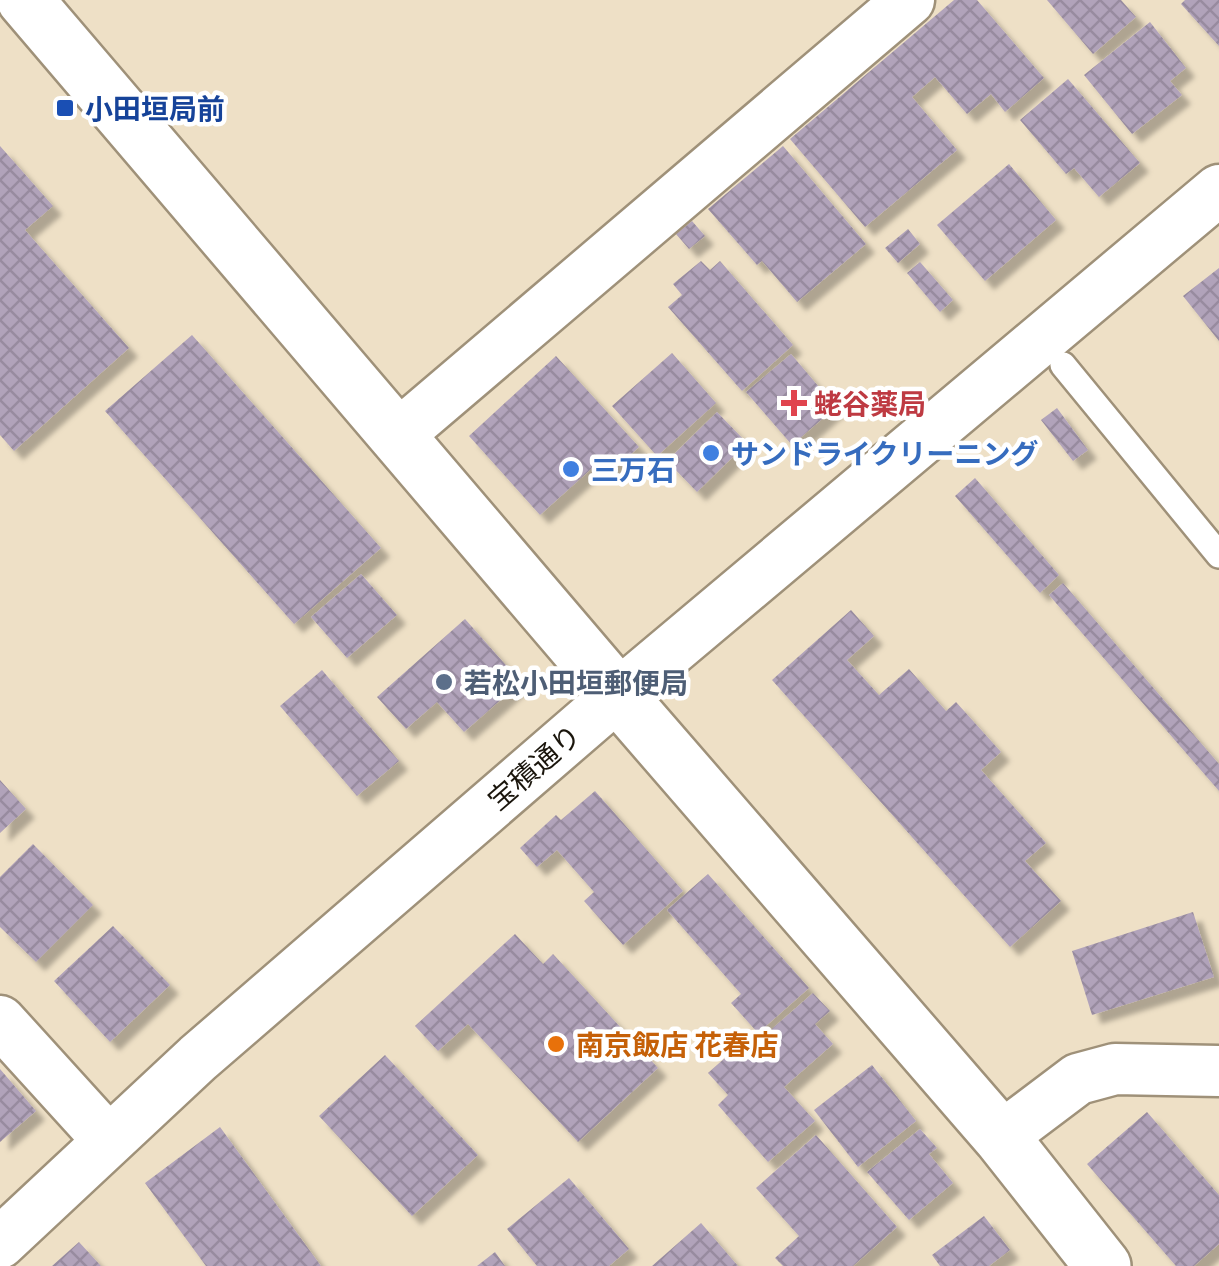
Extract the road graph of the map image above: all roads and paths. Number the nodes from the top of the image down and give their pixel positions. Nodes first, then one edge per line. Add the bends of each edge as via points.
1 (25, 0) edge
2 (909, 0) edge
3 (1219, 190) edge
4 (1063, 366) dead end
5 (397, 436) junction
6 (1219, 555) edge
7 (618, 695) junction
8 (0, 1020) edge
9 (1219, 1071) edge
10 (1001, 1137) junction
11 (109, 1141) junction
12 (0, 1243) edge
13 (1102, 1266) edge

1 - 5 street
2 - 5 street
3 - 7 street, 宝積通り
4 - 6 lane
5 - 7 street
7 - 10 street
7 - 11 street, 宝積通り
8 - 11 street
9 - 10 street via 1115,1069 1078,1078
10 - 13 street
11 - 12 street, 宝積通り

